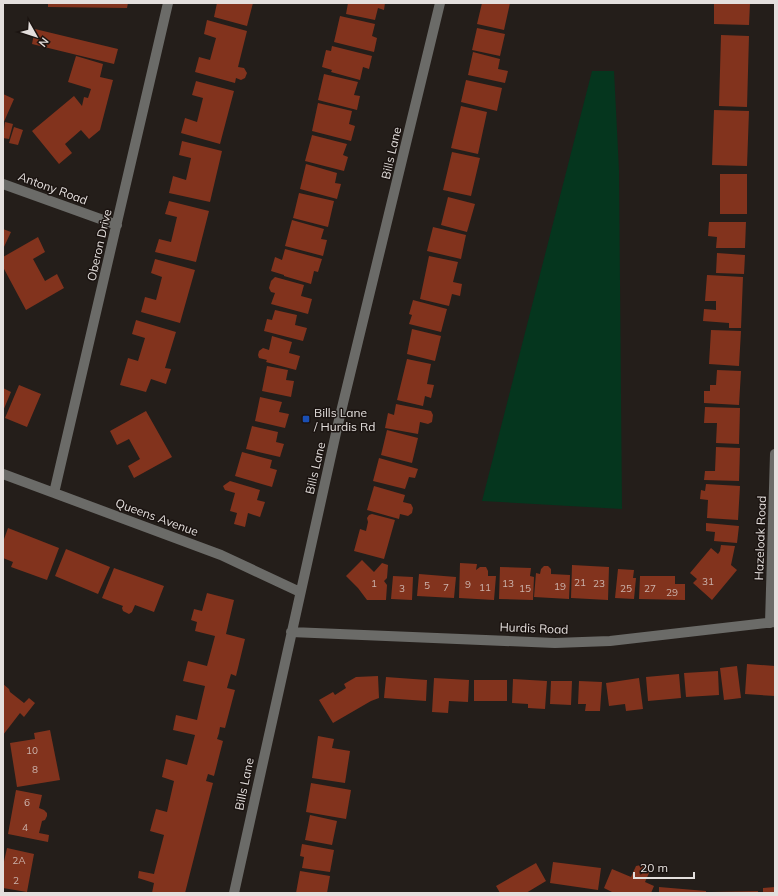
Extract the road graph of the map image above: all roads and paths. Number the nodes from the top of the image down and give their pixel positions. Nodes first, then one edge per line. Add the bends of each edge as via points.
1 (168, 3) edge
2 (440, 3) edge
3 (3, 184) edge
4 (117, 225) junction
5 (775, 454) edge
6 (3, 474) edge
7 (54, 493) junction
8 (300, 592) junction
9 (772, 623) edge
10 (291, 632) junction
11 (234, 893) edge

1 - 4 street, Oberon Drive
2 - 8 street, Bills Lane
3 - 4 street, Antony Road
4 - 7 street, Oberon Drive
5 - 9 street, Hazeloak Road
6 - 7 street, Queens Avenue
7 - 8 street, Queens Avenue via 221,555
8 - 10 street, Bills Lane
9 - 10 street, Hurdis Road via 610,641 555,643
10 - 11 street, Bills Lane

